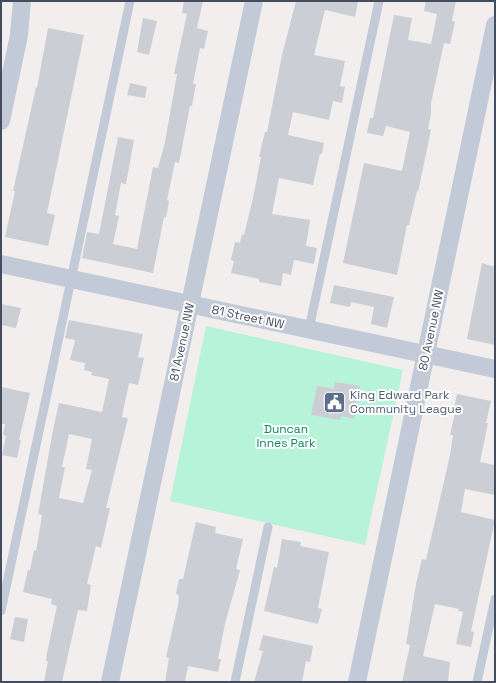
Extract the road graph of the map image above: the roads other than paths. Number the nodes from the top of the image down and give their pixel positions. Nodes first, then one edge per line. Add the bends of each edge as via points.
1 (22, 1) edge
2 (130, 1) edge
3 (254, 1) edge
4 (379, 1) edge
5 (495, 25) edge
6 (1, 121) edge
7 (1, 264) edge
8 (70, 279) junction
9 (190, 304) junction
10 (309, 330) junction
11 (426, 354) junction
12 (495, 369) edge
13 (268, 527) dead end
14 (495, 599) edge
15 (1, 611) edge
16 (110, 682) edge
17 (235, 682) edge
18 (357, 682) edge
19 (477, 682) edge

1 - 6 street via 19,35
2 - 8 lane
3 - 9 street, 81 Avenue NW
4 - 10 lane
5 - 11 street, 80 Avenue NW
7 - 8 street, 81 Street NW
8 - 9 street, 81 Street NW
8 - 15 lane
9 - 10 street, 81 Street NW
9 - 16 street, 81 Avenue NW
10 - 11 street, 81 Street NW
11 - 12 street, 81 Street NW
11 - 18 street, 80 Avenue NW
13 - 17 lane
14 - 19 lane

